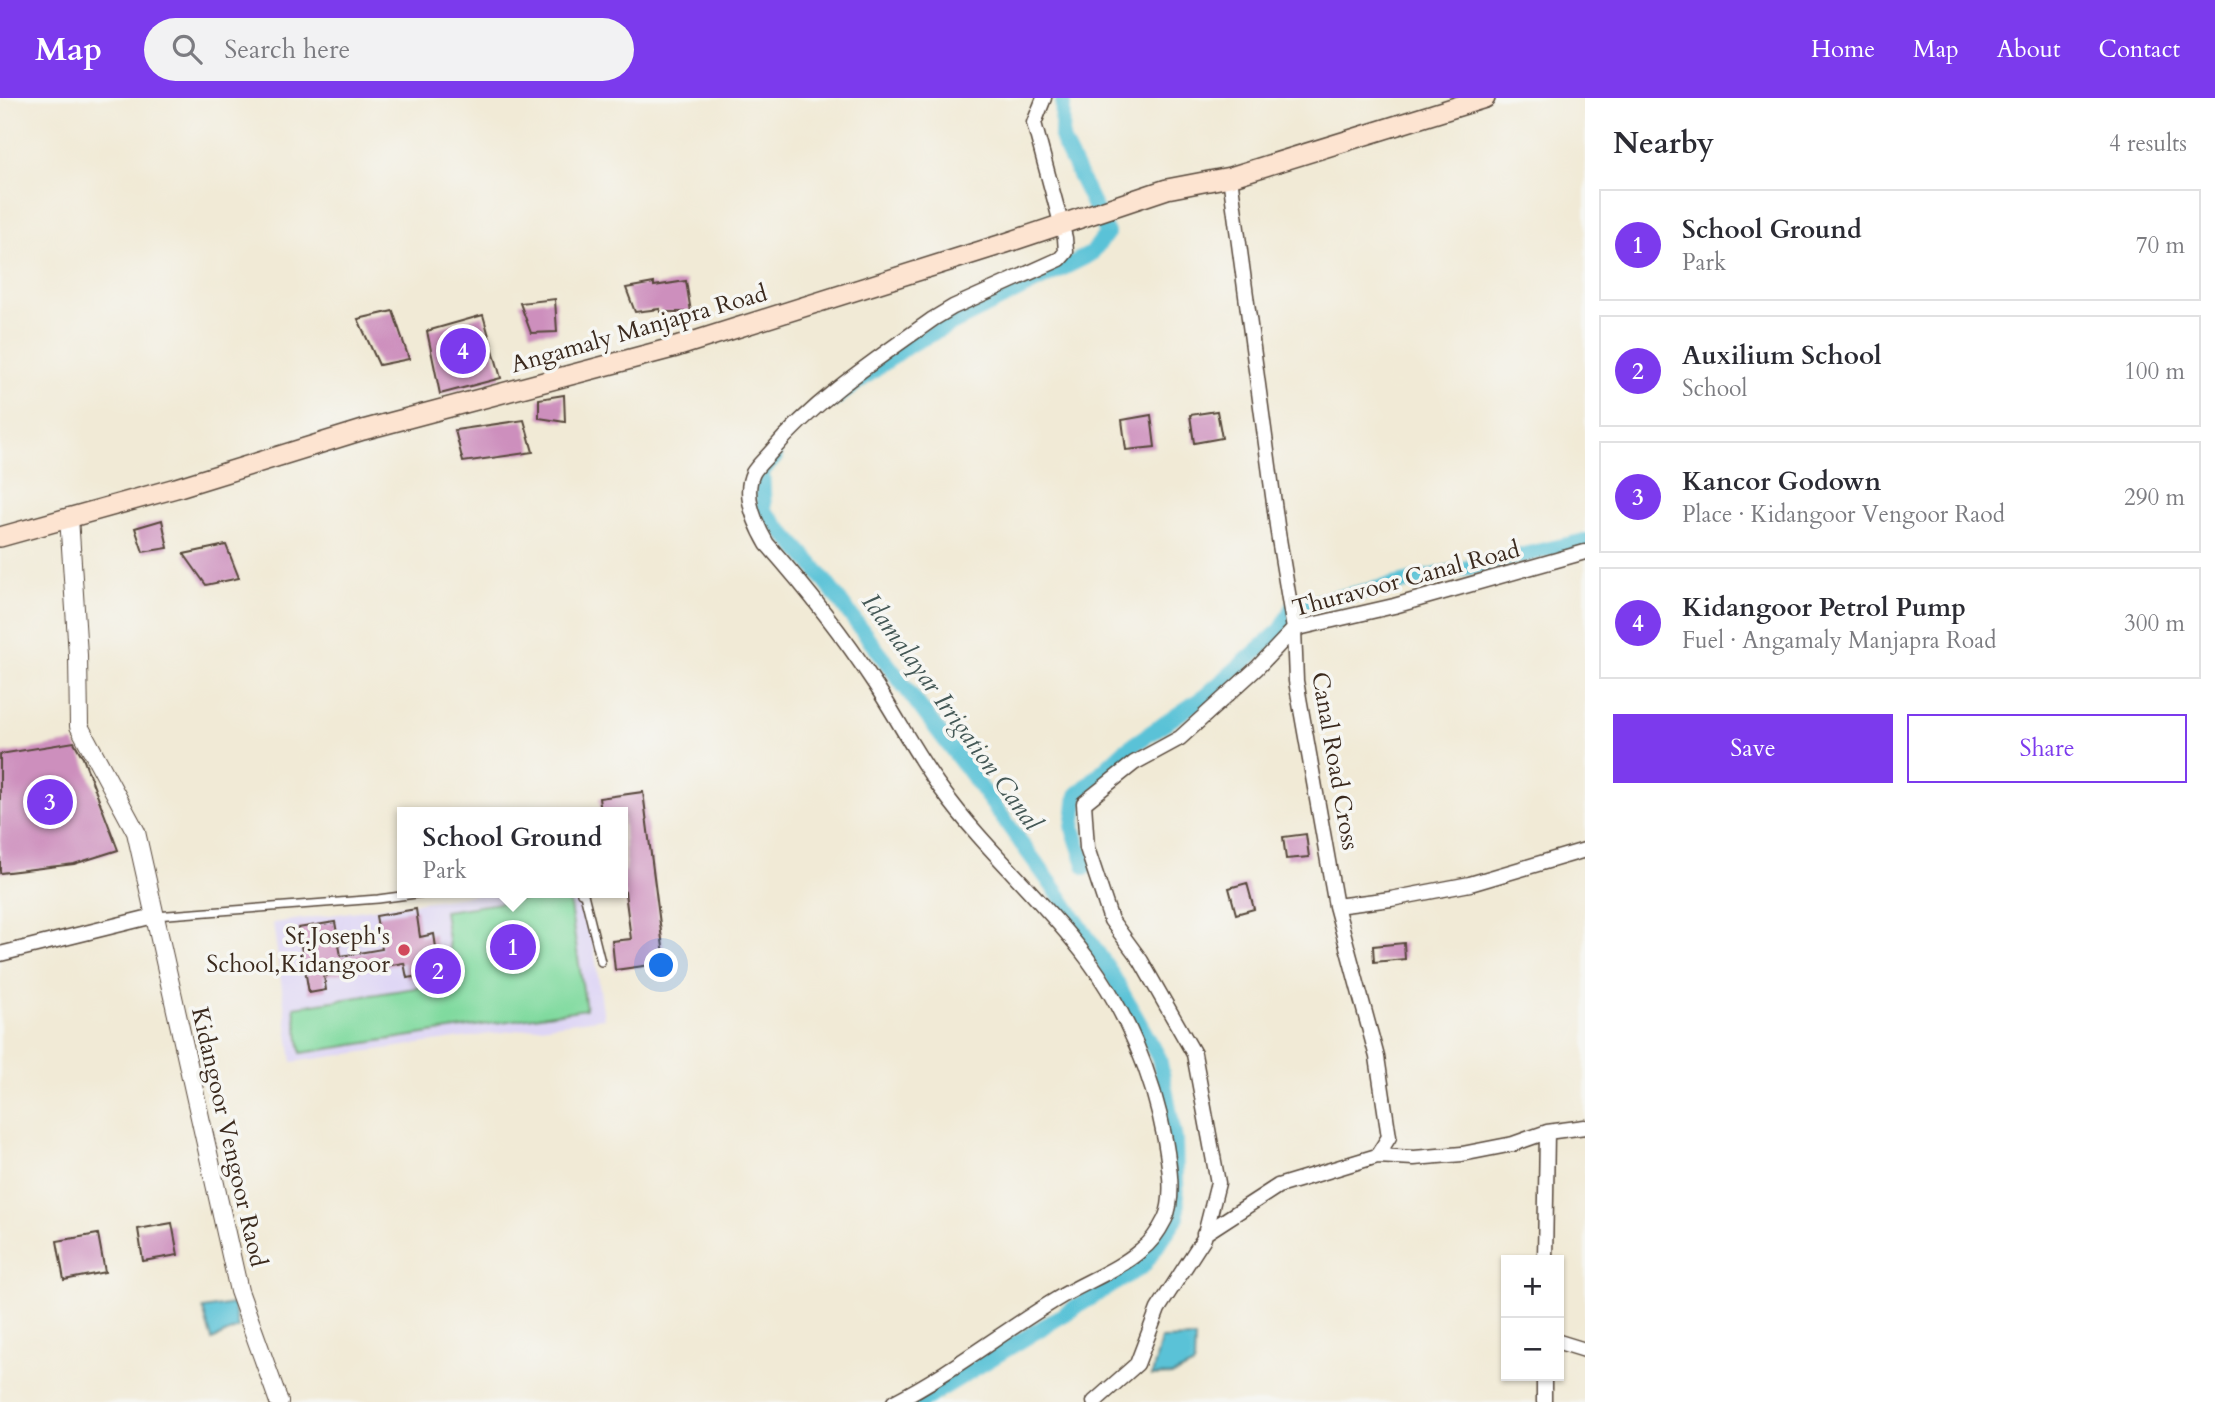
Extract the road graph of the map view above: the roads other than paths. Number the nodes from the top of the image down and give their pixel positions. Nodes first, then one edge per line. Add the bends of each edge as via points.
1 (1044, 98) edge
2 (1485, 98) edge
3 (1230, 177) junction
4 (1066, 222) junction
5 (69, 517) junction
6 (0, 537) edge
7 (1585, 552) edge
8 (1294, 629) junction
9 (1585, 850) edge
10 (397, 896) edge
11 (585, 898) edge
12 (1336, 906) junction
13 (155, 916) junction
14 (0, 954) edge
15 (601, 962) dead end
16 (1585, 1127) edge
17 (1547, 1132) junction
18 (1377, 1156) junction
19 (1205, 1234) junction
20 (1545, 1255) edge
21 (1564, 1344) edge
22 (1585, 1350) edge
23 (1544, 1381) edge
24 (279, 1402) edge
25 (894, 1402) edge
26 (1094, 1402) edge
27 (1544, 1402) edge

1 - 4 street via 1034,122
2 - 3 main road, Angamaly Manjapra Road
3 - 4 main road, Angamaly Manjapra Road via 1167,189
3 - 8 street, Canal Road Cross
4 - 5 main road, Angamaly Manjapra Road via 676,347 363,430
4 - 25 street via 1066,251 1060,259 953,307 894,347 806,415 753,473 750,492 759,531 859,661 926,770 1087,958 1124,1016 1154,1095 1166,1149 1170,1201 1154,1238 1140,1252 1061,1296
5 - 6 main road, Angamaly Manjapra Road
5 - 13 street, Kidangoor Vengoor Raod via 79,726 136,832
7 - 8 street, Thuravoor Canal Road
8 - 12 street, Canal Road Cross via 1296,681
8 - 19 street, Thuravoor Canal Road via 1180,738 1134,763 1084,803 1087,848 1111,920 1142,961 1194,1054 1218,1183
9 - 12 street via 1470,884
10 - 13 lane
11 - 15 lane
12 - 18 street, Canal Road Cross via 1377,1057 1389,1137
13 - 14 street
13 - 24 street, Kidangoor Vengoor Raod via 239,1291
16 - 17 street
17 - 18 street via 1462,1154
17 - 20 street
18 - 19 street via 1278,1186
19 - 26 street, Thuravoor Canal Road via 1158,1309 1137,1364
21 - 22 street
23 - 27 street

